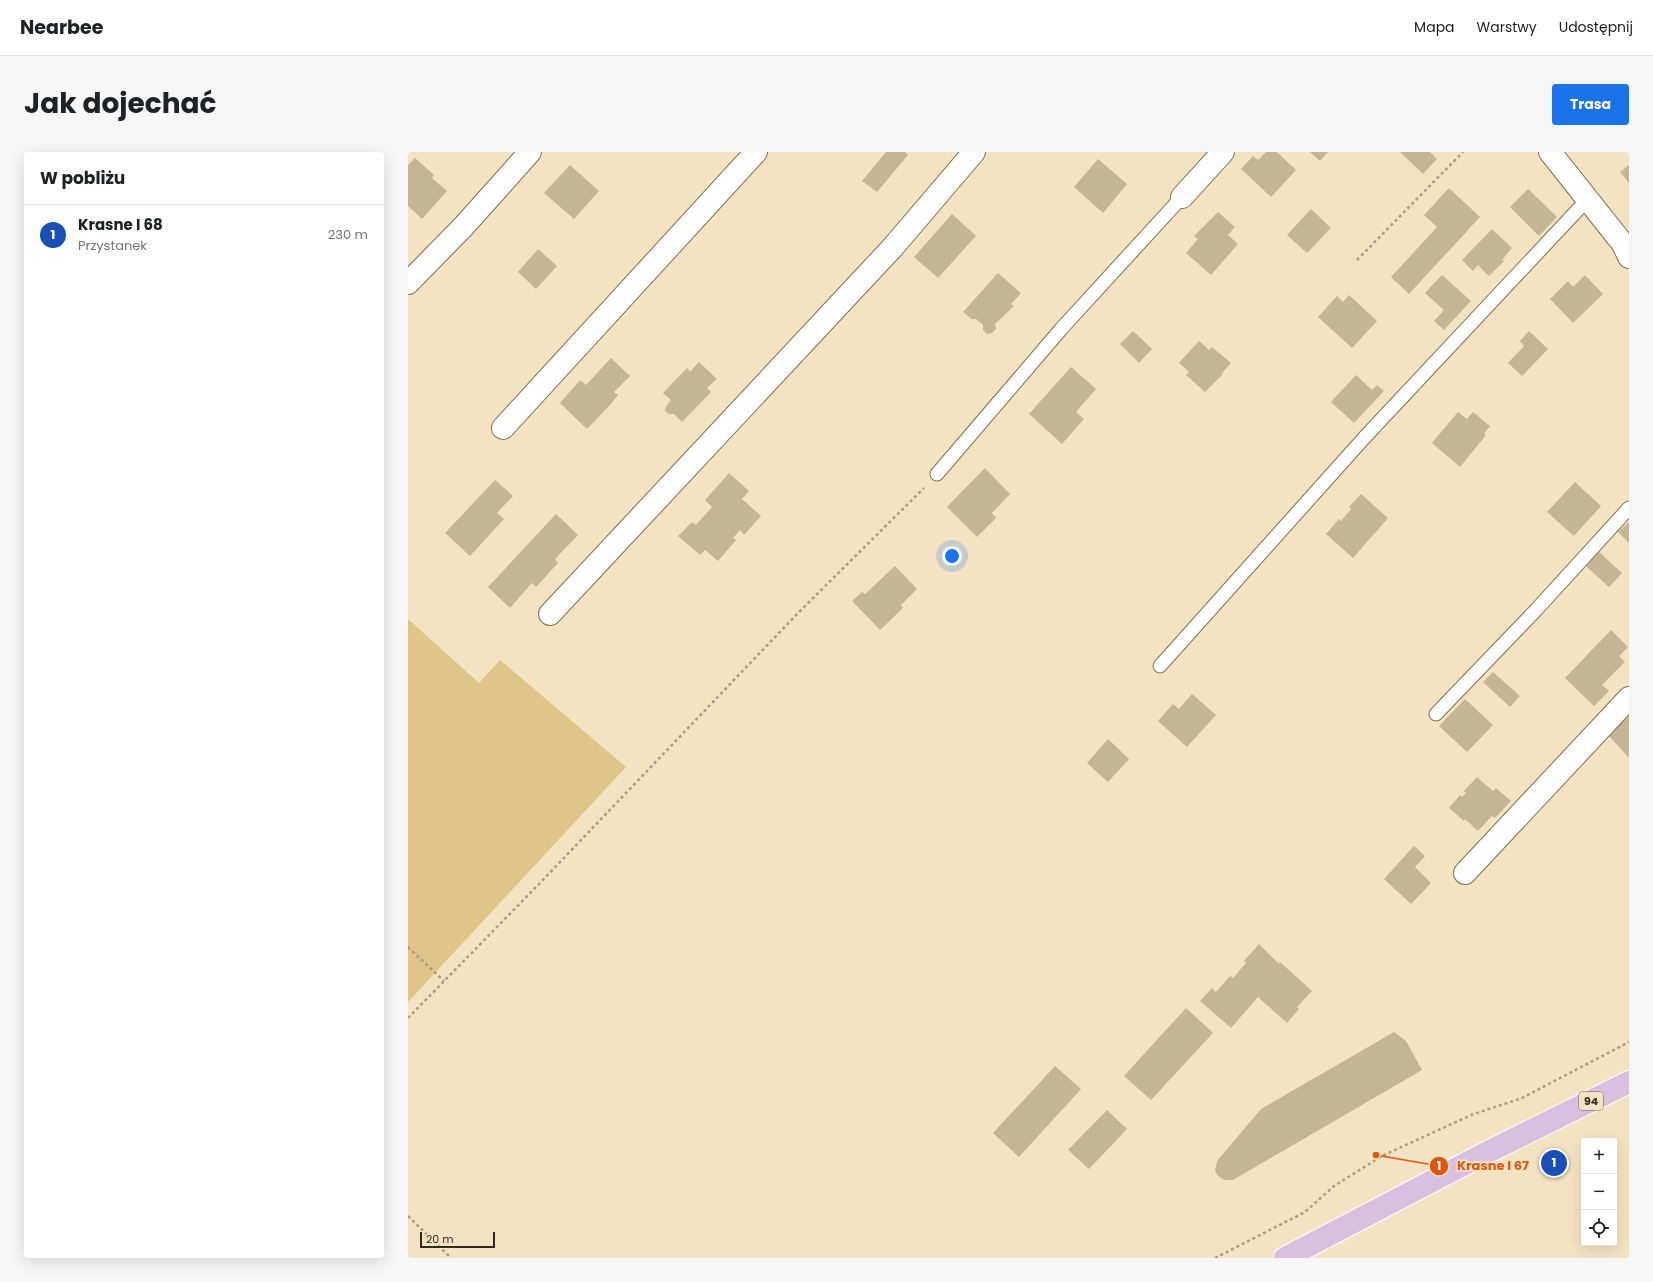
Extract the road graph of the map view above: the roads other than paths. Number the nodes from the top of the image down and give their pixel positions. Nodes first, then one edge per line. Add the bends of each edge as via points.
1 (530, 152) edge
2 (756, 152) edge
3 (974, 152) edge
4 (1223, 152) edge
5 (1550, 152) edge
6 (1182, 197) joint
7 (1587, 200) junction
8 (1627, 247) edge
9 (408, 283) edge
10 (503, 428) dead end
11 (937, 474) road end
12 (1629, 508) edge
13 (550, 614) dead end
14 (1160, 666) dead end
15 (1629, 698) edge
16 (1436, 714) dead end
17 (1465, 873) dead end
18 (1629, 1082) edge
19 (1285, 1258) edge

1 - 9 street
2 - 10 street
3 - 13 street via 893,247
4 - 6 street
5 - 7 street
6 - 11 lane via 1062,328
7 - 8 street
7 - 14 lane via 1364,438
12 - 16 lane
15 - 17 street
18 - 19 main road, 94

